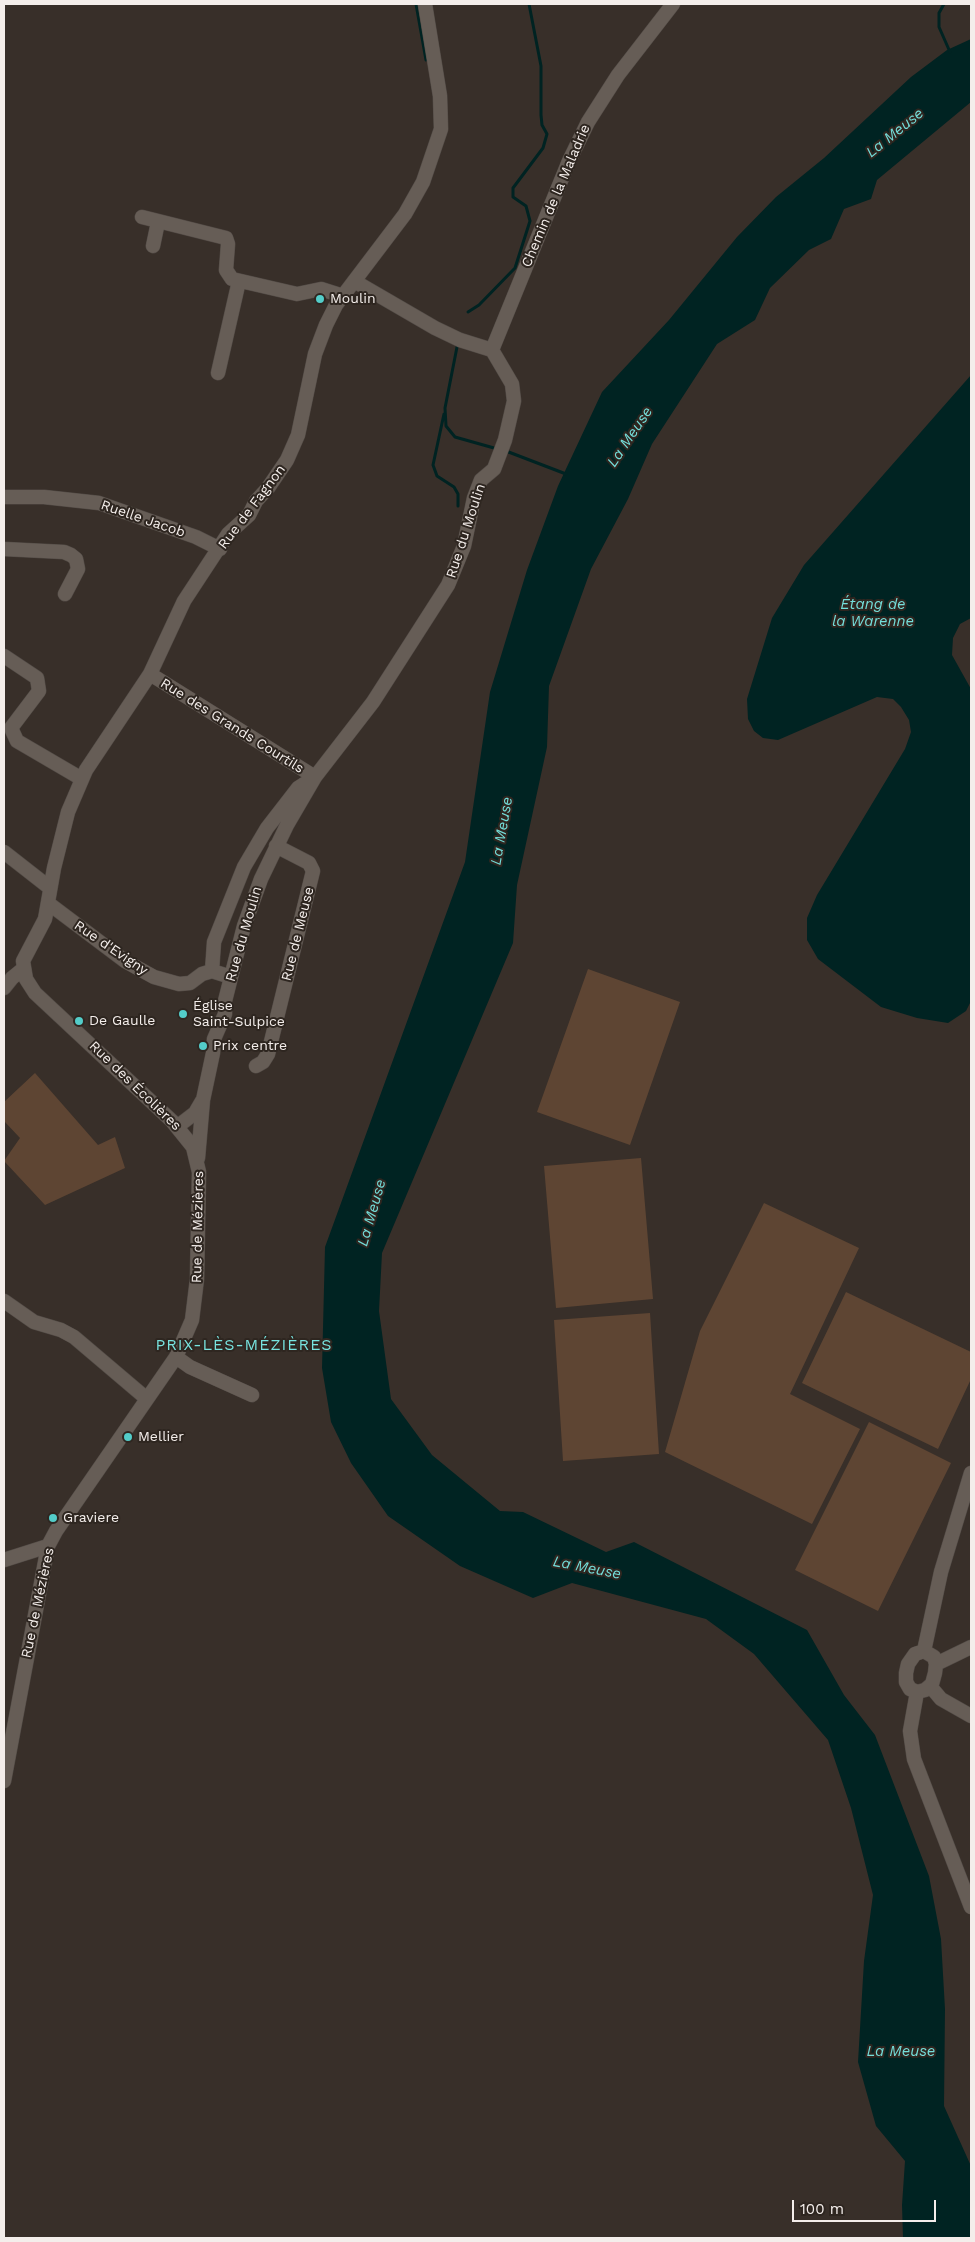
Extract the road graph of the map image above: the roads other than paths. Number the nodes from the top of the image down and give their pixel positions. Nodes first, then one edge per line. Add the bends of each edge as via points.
1 (425, 4) edge
2 (673, 4) edge
3 (142, 217) dead end
4 (158, 222) junction
5 (153, 246) dead end
6 (239, 281) junction
7 (354, 281) junction
8 (343, 296) junction
9 (492, 350) junction
10 (218, 373) dead end
11 (4, 497) edge
12 (4, 549) edge
13 (220, 550) junction
14 (66, 594) dead end
15 (4, 656) edge
16 (150, 674) junction
17 (315, 777) junction
18 (82, 779) junction
19 (276, 846) junction
20 (4, 852) edge
21 (17, 861) junction
22 (54, 868) junction
23 (50, 888) junction
24 (48, 903) junction
25 (23, 970) junction
26 (212, 971) junction
27 (231, 977) junction
28 (4, 988) edge
29 (256, 1066) dead end
30 (203, 1100) junction
31 (201, 1118) junction
32 (183, 1132) junction
33 (198, 1162) junction
34 (4, 1301) edge
35 (176, 1357) junction
36 (252, 1395) dead end
37 (147, 1398) junction
38 (971, 1473) edge
39 (48, 1546) junction
40 (4, 1560) edge
41 (971, 1646) edge
42 (924, 1651) junction
43 (936, 1664) junction
44 (930, 1686) junction
45 (917, 1692) junction
46 (10, 1710) edge
47 (971, 1716) edge
48 (4, 1781) edge
49 (971, 1907) edge

1 - 7 street, Rue de Fagnon via 440,96 441,130 423,182 400,221
2 - 9 street, Chemin de la Maladrie via 618,74 588,122
3 - 4 street
4 - 5 street
4 - 6 street via 226,238 226,270 232,279
6 - 8 street via 297,294 321,289
6 - 10 street
7 - 8 street, Rue de Fagnon
7 - 9 street via 435,328
8 - 13 street, Rue de Fagnon via 326,325 315,354 303,418 293,448 249,515 228,534
9 - 17 street, Rue du Moulin via 512,384 514,401 494,469 481,480 474,498 464,546 448,585 373,702
11 - 13 street, Ruelle Jacob via 44,497 99,503 196,537
12 - 14 street via 71,555 76,559 78,569
13 - 16 street, Rue de Fagnon via 184,601
15 - 18 street via 37,678 39,691 11,728 17,741
16 - 17 street, Rue des Grands Courtils
16 - 18 street, Rue de Fagnon
17 - 19 street, Rue du Moulin
17 - 26 street, Rue du Moulin via 298,788 267,828 244,866 214,942
18 - 22 street, Rue de Fagnon via 68,812
19 - 27 street, Rue du Moulin via 251,904
19 - 29 street, Rue de Meuse via 310,863 313,871 268,1054
20 - 21 street
21 - 22 street
21 - 23 street
22 - 23 street, Rue de Fagnon
23 - 24 street, Rue de Fagnon
24 - 25 street, Rue de Fagnon via 43,925 24,956
24 - 26 street, Rue d'Evigny via 139,969 163,981 190,983
25 - 28 street
25 - 32 street, Rue des Écolières via 35,992
26 - 27 street
27 - 30 street, Rue du Moulin via 225,1014 214,1039
30 - 31 street, Rue du Moulin
30 - 32 street, Rue du Moulin
31 - 32 street
31 - 33 street, Rue du Moulin
32 - 33 street, Rue de Mézières
33 - 35 street, Rue de Mézières via 196,1302
34 - 37 street via 34,1322 61,1330 74,1338
35 - 36 street via 190,1367
35 - 37 street, Rue de Mézières
37 - 39 street, Rue de Mézières
38 - 42 street via 941,1572
39 - 40 street
39 - 46 street, Rue de Mézières
41 - 43 street
42 - 43 street via 934,1657
42 - 45 street via 915,1654 906,1673 906,1682
43 - 44 street
44 - 45 street
44 - 47 street via 941,1699
45 - 49 street via 910,1731 914,1760
46 - 48 street, Rue de Mézières

